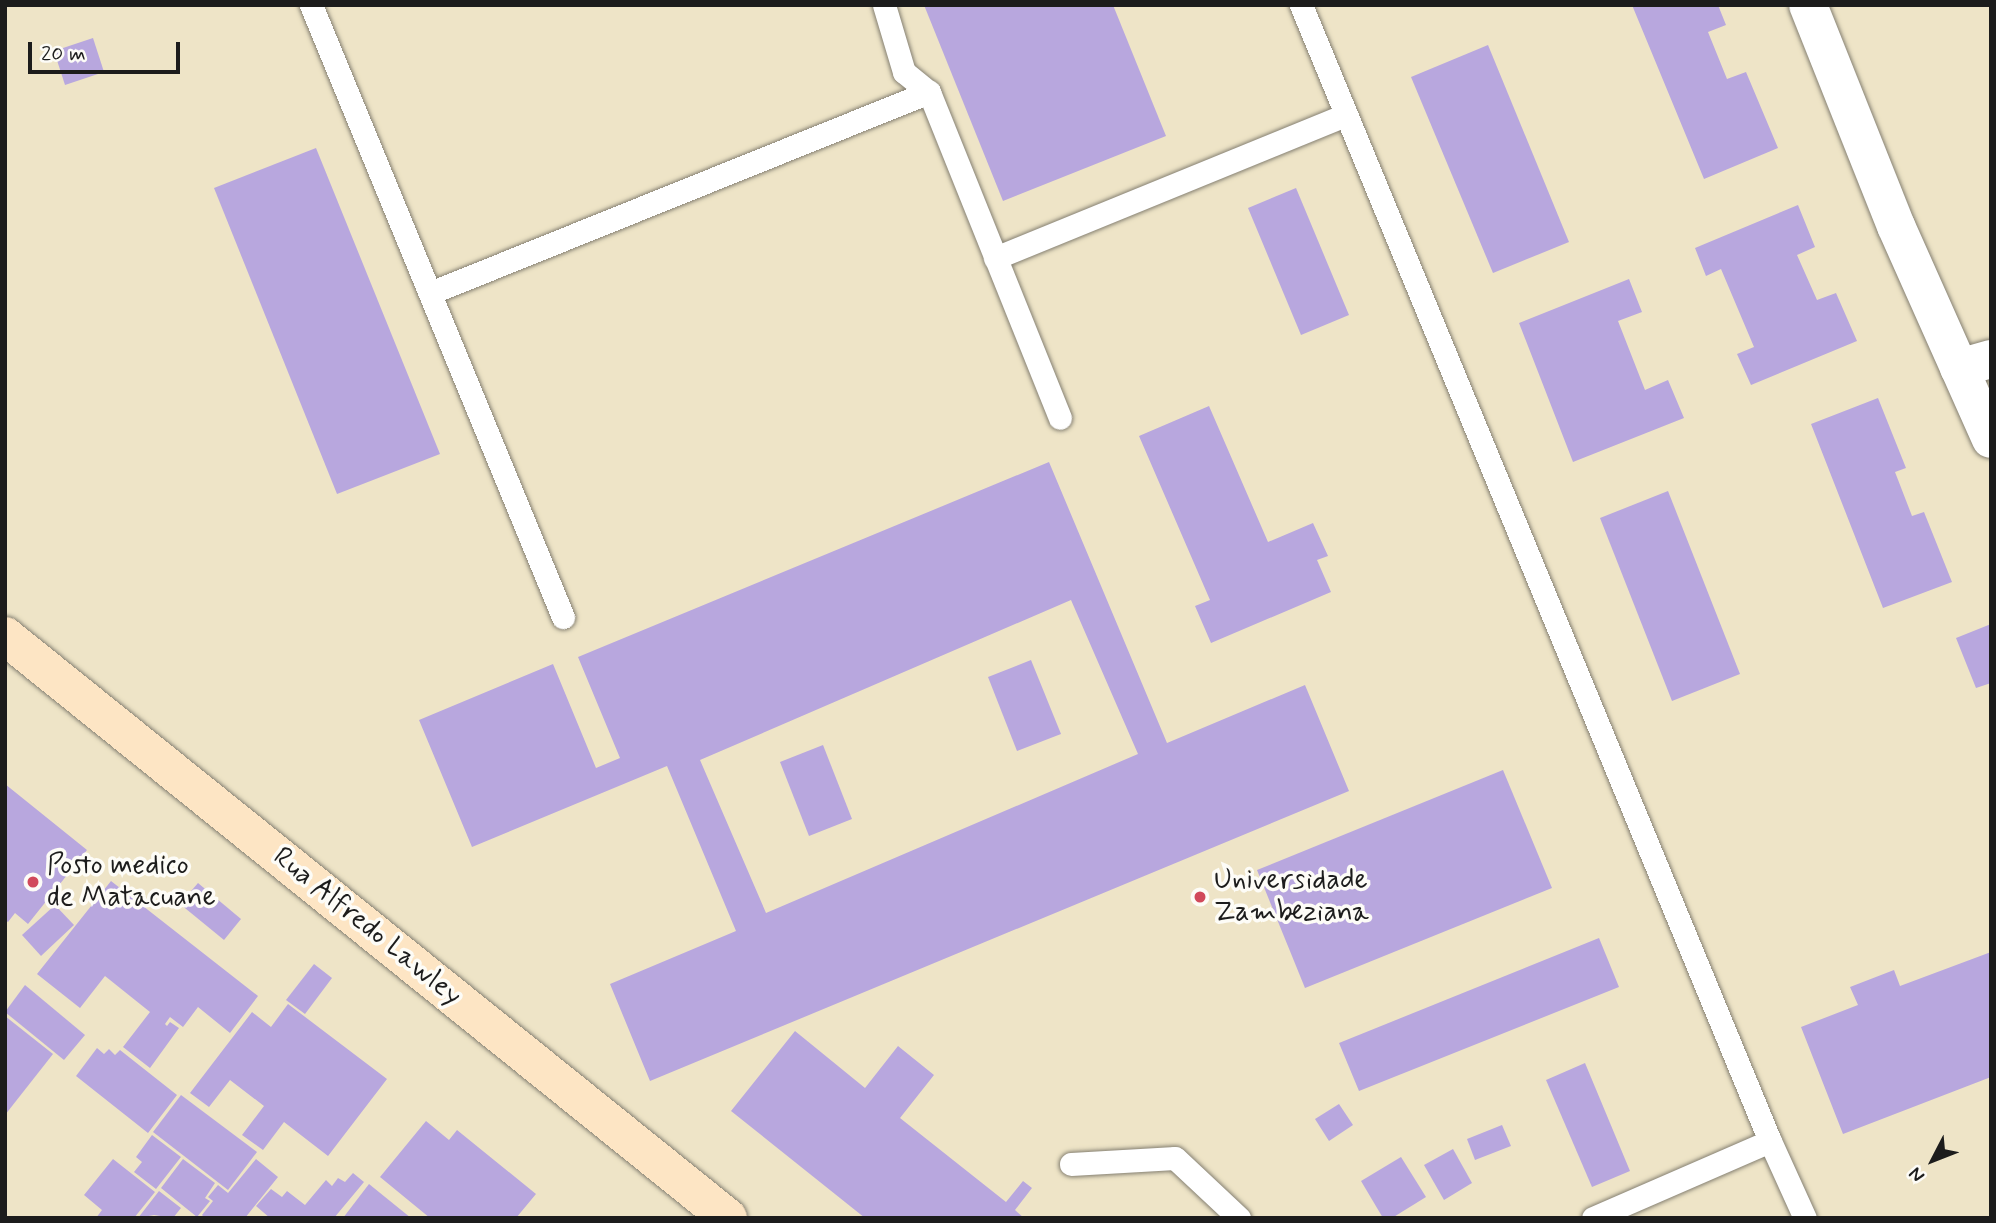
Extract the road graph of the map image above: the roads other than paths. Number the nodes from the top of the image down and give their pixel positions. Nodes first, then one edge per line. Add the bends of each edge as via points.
1 (311, 5) edge
2 (884, 5) edge
3 (1301, 5) edge
4 (1808, 5) edge
5 (929, 92) junction
6 (1346, 115) junction
7 (995, 258) junction
8 (430, 293) junction
9 (1975, 364) edge
10 (1060, 418) dead end
11 (1991, 439) edge
12 (564, 617) dead end
13 (5, 636) edge
14 (1770, 1141) junction
15 (1071, 1164) dead end
16 (728, 1218) edge
17 (1239, 1218) edge
18 (1593, 1218) edge
19 (1805, 1218) edge

1 - 8 lane
2 - 5 lane via 904,72
3 - 6 lane
4 - 9 street via 1896,226
5 - 7 lane
5 - 8 lane
6 - 7 lane
6 - 14 lane
7 - 10 lane
8 - 12 lane
9 - 11 street
13 - 16 main road, Rua Alfredo Lawley
14 - 18 lane
14 - 19 lane
15 - 17 lane via 1175,1158

